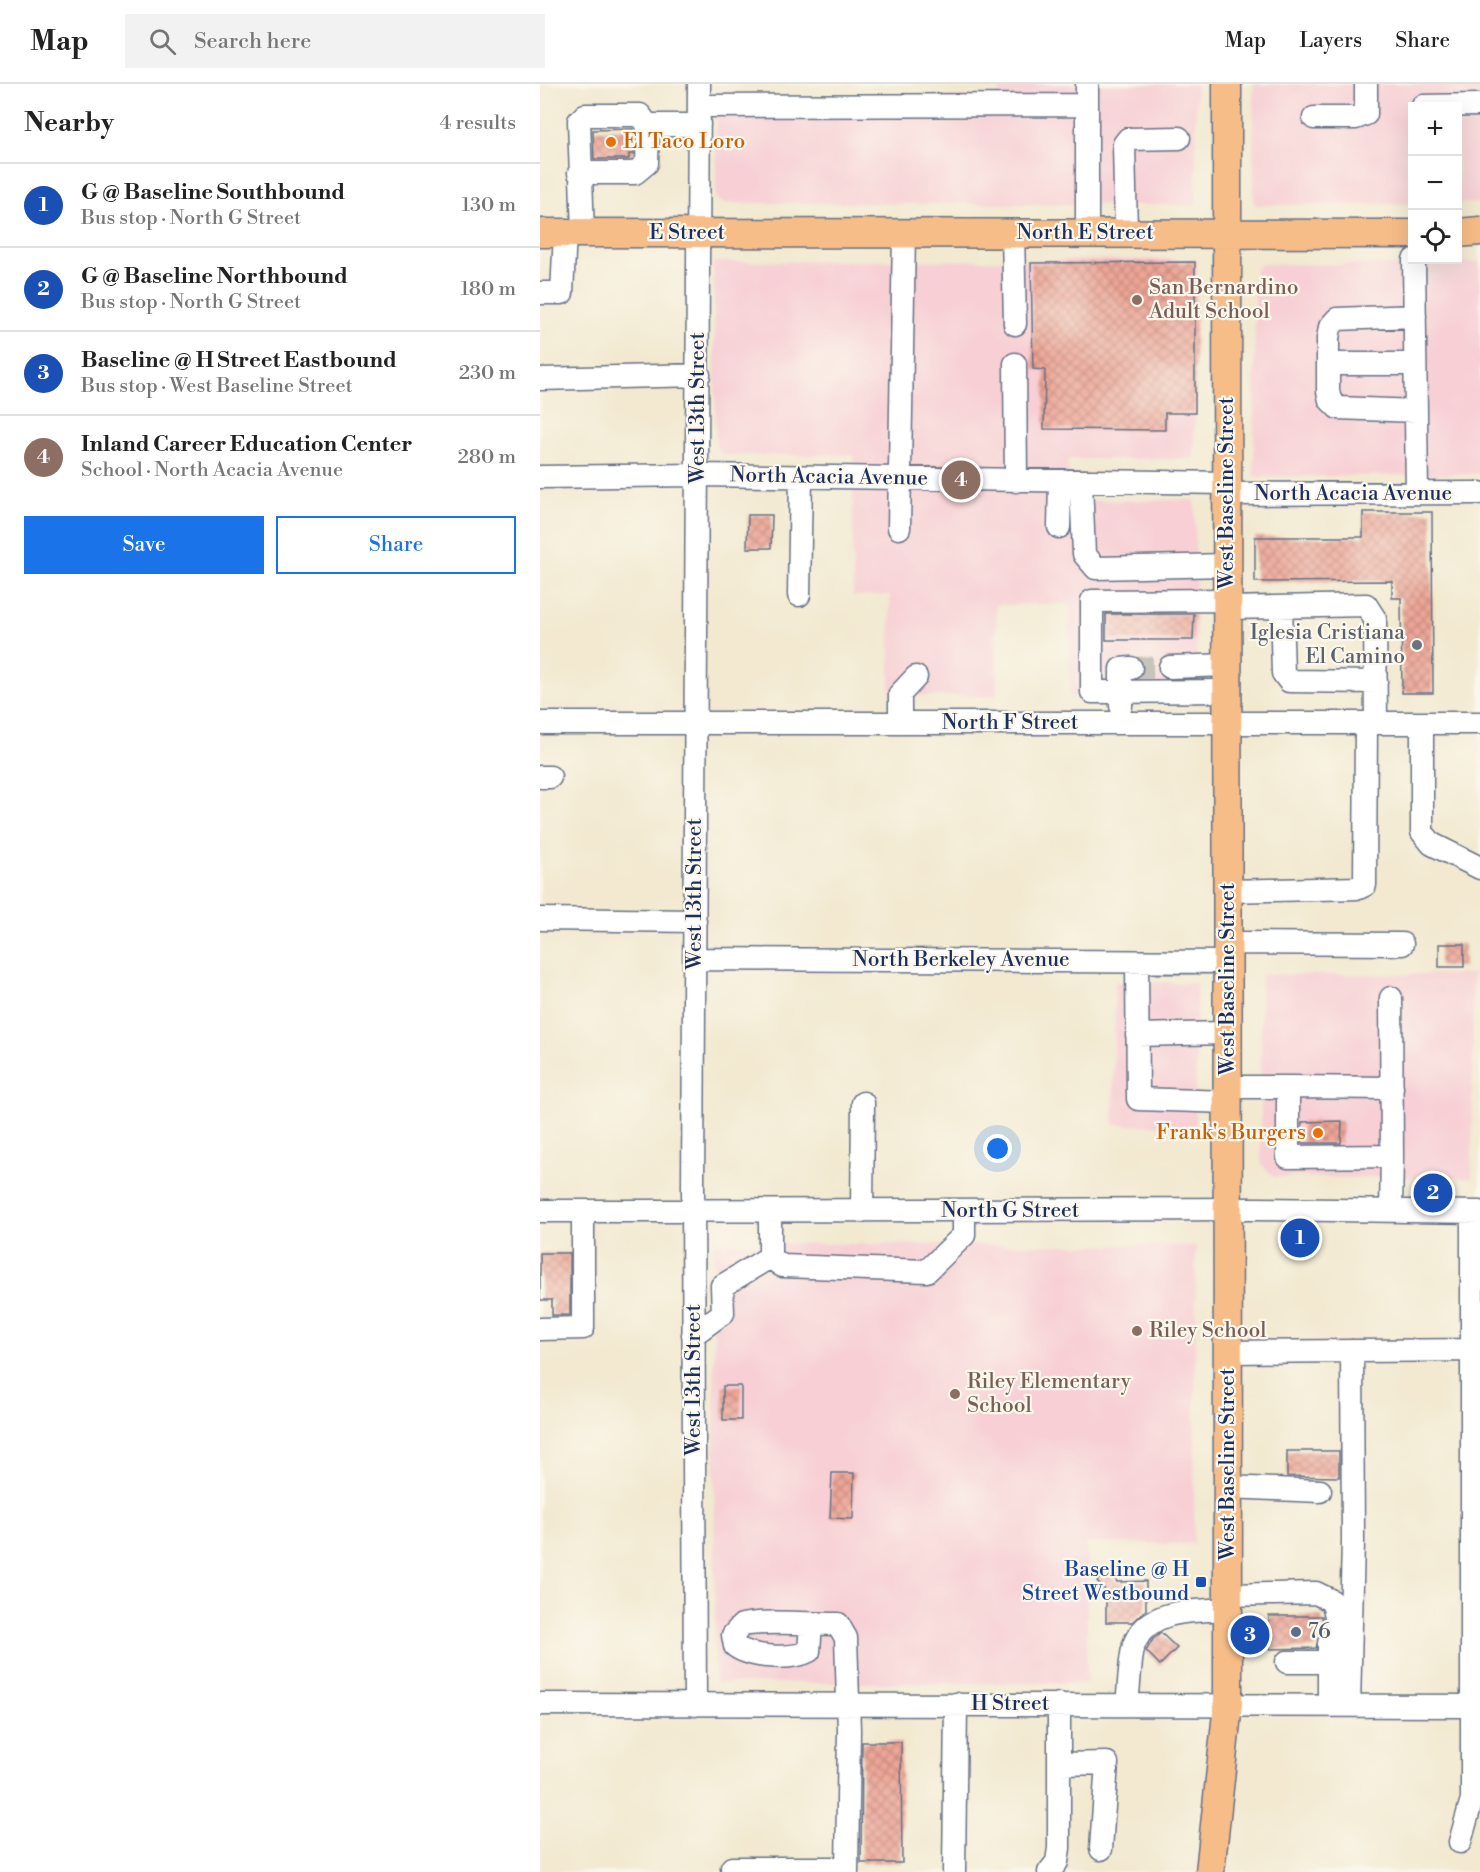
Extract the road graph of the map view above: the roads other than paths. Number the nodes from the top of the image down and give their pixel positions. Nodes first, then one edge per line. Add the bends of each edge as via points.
1 (1227, 84) edge
2 (1366, 84) edge
3 (1087, 95) edge
4 (699, 105) edge
5 (1462, 105) edge
6 (1480, 105) edge
7 (1314, 118) dead end
8 (648, 125) junction
9 (1179, 138) dead end
10 (579, 172) junction
11 (1480, 231) edge
12 (562, 232) edge
13 (700, 233) junction
14 (758, 233) joint
15 (904, 233) junction
16 (1013, 233) junction
17 (1087, 233) junction
18 (1126, 233) junction
19 (1227, 233) junction
20 (1462, 233) edge
21 (1408, 234) edge
22 (1414, 264) edge
23 (540, 293) edge
24 (1415, 316) junction
25 (1015, 324) dead end
26 (1015, 364) dead end
27 (1328, 364) junction
28 (1415, 364) junction
29 (699, 375) junction
30 (540, 379) edge
31 (1416, 411) junction
32 (698, 475) junction
33 (540, 477) edge
34 (801, 477) junction
35 (897, 479) junction
36 (1016, 481) junction
37 (1071, 481) junction
38 (1226, 489) junction
39 (1417, 493) junction
40 (1480, 493) edge
41 (1059, 527) dead end
42 (898, 528) dead end
43 (1227, 565) junction
44 (799, 595) dead end
45 (1227, 604) junction
46 (1281, 607) junction
47 (1170, 667) tunnel mouth
48 (1131, 668) dead end
49 (916, 677) dead end
50 (1228, 678) junction
51 (1376, 682) junction
52 (1121, 692) junction
53 (540, 723) edge
54 (696, 723) junction
55 (900, 723) junction
56 (1121, 723) junction
57 (1228, 723) junction
58 (1371, 723) junction
59 (1422, 723) junction
60 (1480, 723) edge
61 (1480, 868) edge
62 (1227, 891) junction
63 (540, 919) edge
64 (695, 921) junction
65 (1402, 944) dead end
66 (1228, 953) junction
67 (694, 958) junction
68 (1137, 962) junction
69 (1391, 998) dead end
70 (1226, 1033) junction
71 (1137, 1035) junction
72 (1288, 1087) junction
73 (1392, 1089) junction
74 (1228, 1094) junction
75 (863, 1103) dead end
76 (1392, 1156) junction
77 (1228, 1210) junction
78 (1391, 1210) junction
79 (862, 1211) junction
80 (964, 1211) junction
81 (540, 1212) edge
82 (583, 1212) junction
83 (693, 1212) junction
84 (770, 1212) junction
85 (1476, 1212) edge
86 (770, 1257) junction
87 (540, 1329) edge
88 (693, 1335) junction
89 (1476, 1350) edge
90 (1353, 1351) junction
91 (1228, 1352) junction
92 (1228, 1487) junction
93 (1320, 1491) dead end
94 (1228, 1602) junction
95 (811, 1624) dead end
96 (1287, 1662) dead end
97 (1328, 1662) junction
98 (540, 1704) edge
99 (956, 1704) junction
100 (1059, 1704) junction
101 (1127, 1704) junction
102 (1228, 1704) junction
103 (695, 1705) junction
104 (847, 1705) junction
105 (1339, 1705) junction
106 (1476, 1706) edge
107 (1060, 1764) junction
108 (1460, 1842) dead end
109 (1101, 1849) dead end
110 (732, 1868) dead end
111 (847, 1870) edge
112 (954, 1872) edge
113 (1049, 1872) edge
114 (1210, 1872) edge

1 - 19 main road, West Baseline Street
2 - 7 street via 1366,114 1356,118
3 - 4 street
3 - 17 street
4 - 8 street
4 - 13 street, West 13th Street
5 - 6 street
8 - 10 street via 647,163 636,172
8 - 10 street via 640,115 585,115 579,121
9 - 18 street via 1128,139 1124,144
10 - 12 street via 583,198
11 - 20 main road
12 - 13 main road, E Street
12 - 23 street via 562,293
13 - 14 main road, E Street
13 - 29 street, West 13th Street
14 - 15 main road, North E Street
15 - 16 main road, North E Street
15 - 35 street
16 - 17 main road, North E Street
16 - 25 street
17 - 18 main road, North E Street
18 - 19 main road, North E Street
19 - 21 main road, North E Street
19 - 38 main road, West Baseline Street
22 - 24 street
24 - 27 street via 1337,319 1330,327
24 - 28 street
26 - 36 street
27 - 28 street
27 - 31 street via 1330,400 1338,408
28 - 31 street
29 - 30 street
29 - 32 street, West 13th Street
31 - 39 street
32 - 33 street, North Acacia Avenue
32 - 34 street, North Acacia Avenue
32 - 54 street, West 13th Street
34 - 35 street, North Acacia Avenue
34 - 44 street
35 - 36 street, North Acacia Avenue
35 - 42 street
36 - 37 street, North Acacia Avenue
37 - 38 street, North Acacia Avenue
37 - 41 street
37 - 43 street via 1084,554 1096,568
38 - 39 street, North Acacia Avenue
38 - 43 main road, West Baseline Street
39 - 40 street, North Acacia Avenue
43 - 45 main road, West Baseline Street
45 - 46 street
45 - 50 main road, West Baseline Street
45 - 52 street via 1092,601 1092,692
46 - 51 street via 1283,673 1289,681
46 - 51 street via 1366,606 1375,619
47 - 50 street
48 - 52 street via 1121,669
49 - 55 street via 900,694
50 - 52 street
50 - 57 main road, West Baseline Street
51 - 58 street
52 - 56 street
53 - 54 street, North F Street
54 - 55 street, North F Street
54 - 64 street, West 13th Street
55 - 56 street, North F Street
56 - 57 street, North F Street
57 - 58 street, North F Street
57 - 62 main road, West Baseline Street
58 - 59 street, North F Street
58 - 62 street via 1365,885
59 - 60 street, North F Street
59 - 61 street via 1422,832 1432,844
62 - 66 main road, West Baseline Street
63 - 64 street
64 - 67 street, West 13th Street
65 - 66 street, North Berkeley Avenue
66 - 68 street, North Berkeley Avenue
66 - 70 main road, West Baseline Street
67 - 68 street, North Berkeley Avenue
67 - 83 street, West 13th Street
68 - 71 street
69 - 73 street
70 - 71 street
70 - 74 main road, West Baseline Street
71 - 74 street via 1140,1101
72 - 73 street
72 - 74 street
72 - 76 street via 1288,1157
73 - 76 street
74 - 77 main road, West Baseline Street
75 - 79 street
76 - 78 street
77 - 78 street, North G Street
77 - 80 street, North G Street
77 - 91 main road, West Baseline Street
78 - 85 street, North G Street
79 - 80 street, North G Street
79 - 84 street, North G Street
80 - 86 street via 964,1235 927,1271 782,1266
81 - 82 street, North G Street
82 - 83 street, North G Street
82 - 87 street via 583,1328
83 - 84 street, North G Street
83 - 88 street, West 13th Street
84 - 86 street
85 - 89 street
86 - 88 street via 722,1286 723,1313
88 - 103 street, West 13th Street
89 - 90 street
89 - 106 street
90 - 91 street
90 - 105 street via 1353,1541
91 - 92 main road, West Baseline Street
92 - 93 street
92 - 94 main road, West Baseline Street
94 - 97 street via 1316,1593 1332,1601 1338,1622 1337,1634 1329,1643
94 - 101 street via 1160,1616 1150,1623 1135,1641
94 - 102 main road, West Baseline Street
95 - 104 street via 838,1624 846,1638
96 - 97 street
97 - 105 street
98 - 103 street, H Street
99 - 100 street, H Street
99 - 104 street, H Street
99 - 112 street
100 - 101 street, H Street
100 - 107 street
101 - 102 street, H Street
102 - 105 street, H Street
102 - 114 main road, West Baseline Street
103 - 104 street, H Street
104 - 111 street
105 - 106 street, H Street
106 - 108 street via 1472,1798
107 - 109 street via 1107,1763
107 - 113 street via 1059,1848 1057,1862
110 - 111 street

